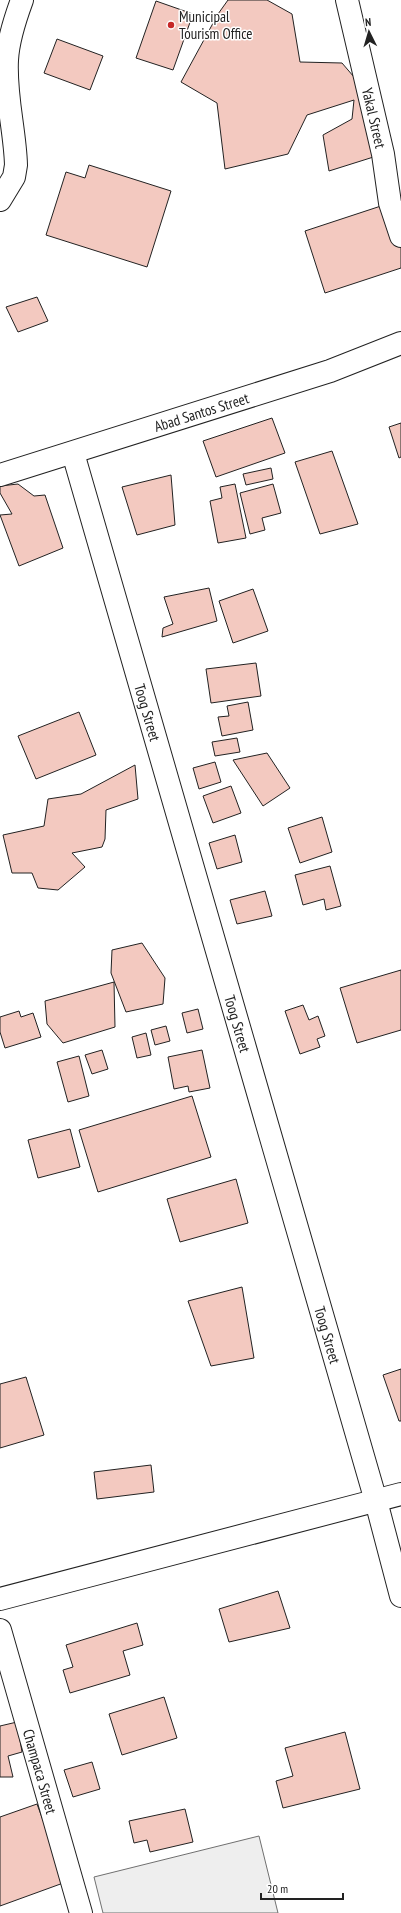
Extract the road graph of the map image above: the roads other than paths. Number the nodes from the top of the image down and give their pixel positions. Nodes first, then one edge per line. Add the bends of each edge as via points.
1 (22, 0) edge
2 (347, 0) edge
3 (3, 60) edge
4 (0, 200) edge
5 (401, 236) edge
6 (401, 343) edge
7 (73, 453) junction
8 (0, 475) edge
9 (401, 1494) edge
10 (376, 1501) junction
11 (401, 1596) edge
12 (0, 1599) edge
13 (0, 1630) edge
14 (81, 1913) edge

1 - 3 street
2 - 5 street, Yakal Street via 383,154 390,203
3 - 4 street via 16,165 14,177
6 - 7 street, Abad Santos Street via 330,371
7 - 8 street, Abad Santos Street
7 - 10 street, Toog Street
9 - 10 street
10 - 11 street, Toog Street
10 - 12 street
13 - 14 street, Champaca Street

